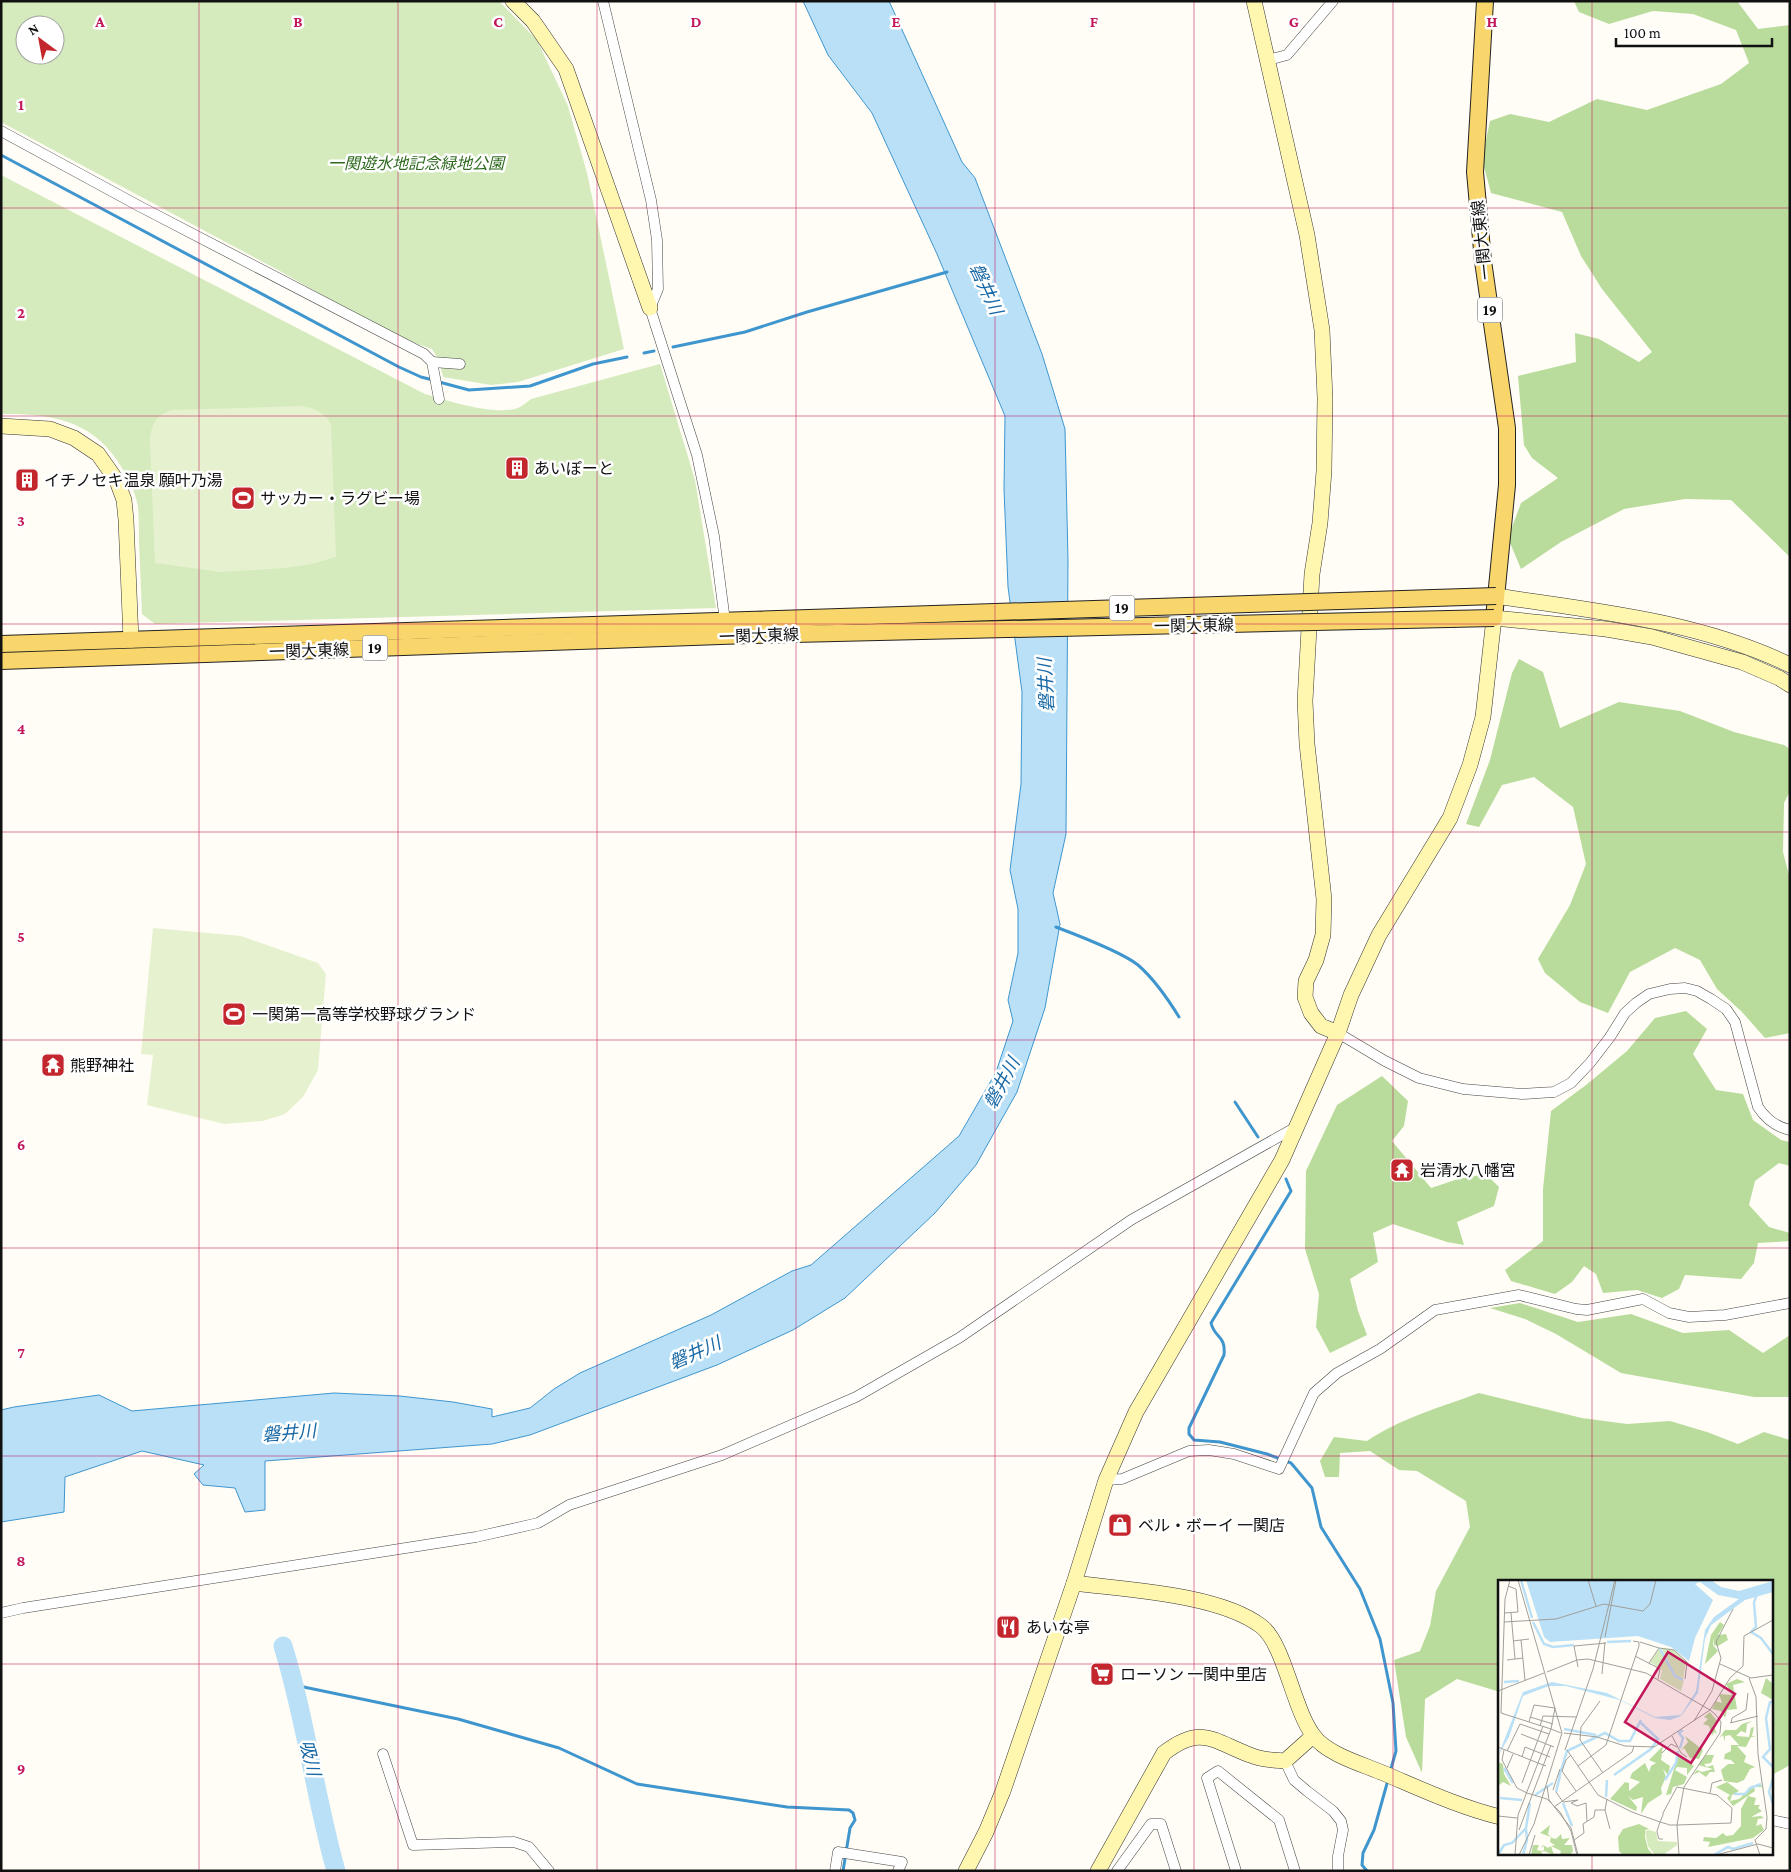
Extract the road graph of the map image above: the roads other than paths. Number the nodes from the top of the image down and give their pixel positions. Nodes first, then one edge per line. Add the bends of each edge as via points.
1 (513, 1) edge
2 (603, 1) edge
3 (1254, 1) edge
4 (1333, 1) edge
5 (1485, 1) edge
6 (1268, 60) junction
7 (1, 131) edge
8 (650, 308) junction
9 (432, 362) junction
10 (460, 364) dead end
11 (439, 399) dead end
12 (1, 426) edge
13 (1496, 596) junction
14 (1494, 618) junction
15 (725, 620) junction
16 (748, 627) junction
17 (130, 640) junction
18 (1, 644) edge
19 (1, 661) edge
20 (1790, 665) edge
21 (1790, 685) edge
22 (1338, 1033) junction
23 (1298, 1126) junction
24 (1790, 1130) edge
25 (1790, 1303) edge
26 (1106, 1480) junction
27 (1074, 1582) junction
28 (1, 1613) edge
29 (1313, 1736) junction
30 (383, 1754) dead end
31 (1285, 1761) junction
32 (1498, 1816) edge
33 (1774, 1820) edge
34 (1790, 1824) edge
35 (549, 1871) edge
36 (835, 1871) edge
37 (898, 1871) edge
38 (966, 1871) edge
39 (1098, 1871) edge
40 (1117, 1871) edge
41 (1176, 1871) edge
42 (1236, 1871) edge
43 (1295, 1871) edge
44 (1338, 1871) edge

1 - 8 street via 533,21 566,69
2 - 8 street via 651,200 657,240 658,290
3 - 6 street
4 - 6 street via 1287,56
5 - 13 main road, 一関大東線 / 19 via 1474,172 1482,261 1507,428 1506,485
6 - 22 street via 1307,235 1324,353 1324,471 1312,574 1304,701 1324,899 1323,934 1306,981 1305,997 1321,1026
7 - 9 street via 424,354
8 - 15 street via 697,455 714,536
9 - 10 street
9 - 11 street
12 - 17 street via 50,429 74,438 98,454 117,481 124,500 126,520
13 - 14 main road, 一関大東線 / 19
13 - 16 main road, 一関大東線 / 19, bridge
13 - 20 street via 1676,626 1762,651
14 - 16 main road, 一関大東線 / 19, bridge
14 - 21 street via 1652,637 1742,662
14 - 22 street via 1484,717 1464,783 1450,818 1379,935 1351,995
15 - 16 main road, 一関大東線 / 19
15 - 17 main road, 一関大東線 / 19
16 - 19 main road, 一関大東線 / 19
17 - 18 main road, 一関大東線 / 19
22 - 23 street
22 - 24 street via 1419,1078 1463,1089 1522,1094 1554,1092 1571,1083 1590,1063 1625,1013 1636,1003 1649,994 1670,989 1697,991 1726,1009 1734,1022 1758,1107 1766,1118
23 - 26 street via 1282,1160 1136,1412
23 - 28 street via 1131,1220 959,1338 856,1397 722,1455 569,1505 538,1523 476,1537
25 - 26 street via 1724,1315 1689,1317 1669,1313 1643,1299 1587,1310 1519,1295 1435,1310 1380,1349 1337,1373 1314,1393 1279,1469 1234,1454 1189,1451 1122,1479
26 - 27 street
27 - 29 street via 1183,1597 1249,1618 1263,1628 1274,1644
27 - 38 street via 1003,1790
29 - 31 street
29 - 32 street via 1339,1755 1466,1808
30 - 35 street via 413,1846 514,1842 530,1847
31 - 39 street via 1251,1756 1210,1738 1191,1737 1173,1746 1164,1753
31 - 44 street via 1294,1780 1341,1821 1343,1830
33 - 34 street
36 - 37 street via 838,1852 902,1862
40 - 41 street via 1151,1824 1160,1824
42 - 43 street via 1207,1778 1218,1771 1279,1820

